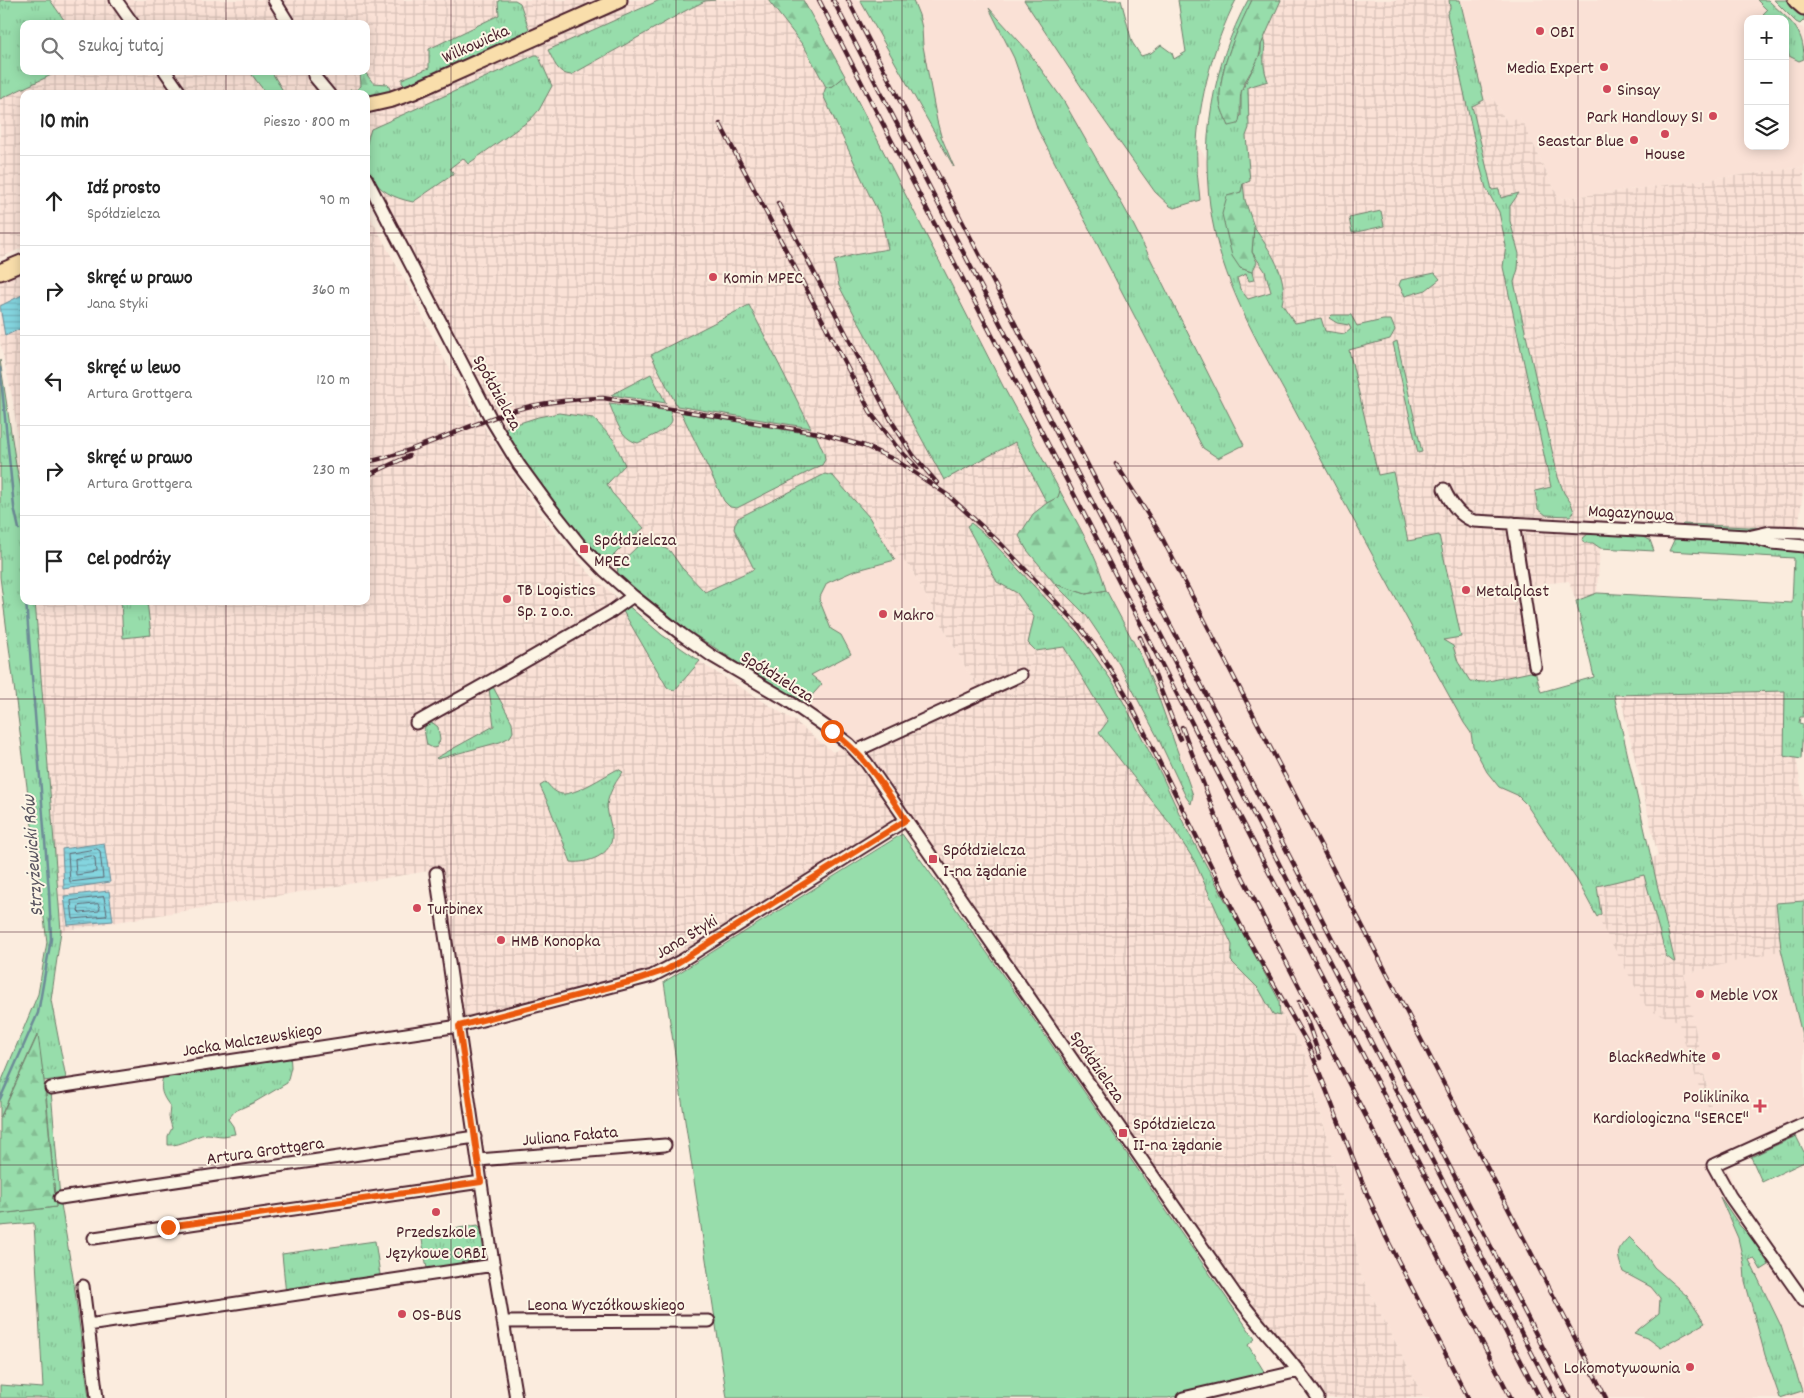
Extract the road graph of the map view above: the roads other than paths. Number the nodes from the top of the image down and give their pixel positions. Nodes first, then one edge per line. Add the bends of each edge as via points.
1 (116, 0) edge
2 (274, 0) edge
3 (619, 0) edge
4 (1796, 0) edge
5 (1804, 7) edge
6 (129, 20) edge
7 (286, 20) edge
8 (168, 75) edge
9 (313, 75) edge
10 (315, 75) edge
11 (178, 90) edge
12 (317, 90) edge
13 (326, 90) edge
14 (392, 99) junction
15 (370, 104) edge
16 (370, 113) edge
17 (370, 187) edge
18 (20, 264) edge
19 (0, 272) edge
20 (1444, 489) dead end
21 (1513, 523) junction
22 (1804, 533) edge
23 (1748, 536) junction
24 (1804, 546) edge
25 (633, 596) junction
26 (1535, 666) dead end
27 (1021, 676) dead end
28 (416, 723) dead end
29 (856, 751) junction
30 (906, 820) junction
31 (436, 873) dead end
32 (459, 1026) junction
33 (51, 1088) dead end
34 (1804, 1124) edge
35 (475, 1137) junction
36 (665, 1145) dead end
37 (478, 1160) junction
38 (481, 1182) junction
39 (60, 1198) dead end
40 (94, 1238) dead end
41 (494, 1264) junction
42 (83, 1286) dead end
43 (1804, 1302) edge
44 (709, 1321) dead end
45 (503, 1322) junction
46 (88, 1325) junction
47 (1299, 1372) junction
48 (97, 1398) edge
49 (516, 1398) edge
50 (1183, 1398) edge
51 (1318, 1398) edge

1 - 6 street
2 - 7 street
3 - 14 main road, Wilkowicka
4 - 5 main road
8 - 11 street
9 - 12 street
10 - 13 street
14 - 15 main road, Wilkowicka
14 - 16 main road, Wilkowicka
17 - 25 street, Spółdzielcza via 519,465 580,545
18 - 19 main road
20 - 21 street, Magazynowa via 1466,519
21 - 23 street, Magazynowa
21 - 26 street
22 - 23 street, Magazynowa via 1770,532
23 - 24 street, Magazynowa via 1772,543
25 - 28 street
25 - 29 street, Spółdzielcza via 712,656 787,700
27 - 29 street
29 - 30 street, Spółdzielcza
30 - 32 street, Jana Styki via 666,970
30 - 47 street, Spółdzielcza via 1235,1294
31 - 32 street
32 - 33 street, Jacka Malczewskiego
32 - 35 street
34 - 43 street via 1715,1164 1730,1196
35 - 37 street
35 - 39 street, Artura Grottgera
36 - 37 street, Juliana Fałata
37 - 38 street
38 - 40 street
38 - 41 street
41 - 45 street
41 - 46 street
42 - 46 street
44 - 45 street, Leona Wyczółkowskiego
45 - 49 street
46 - 48 street
47 - 50 street
47 - 51 street, Spółdzielcza

